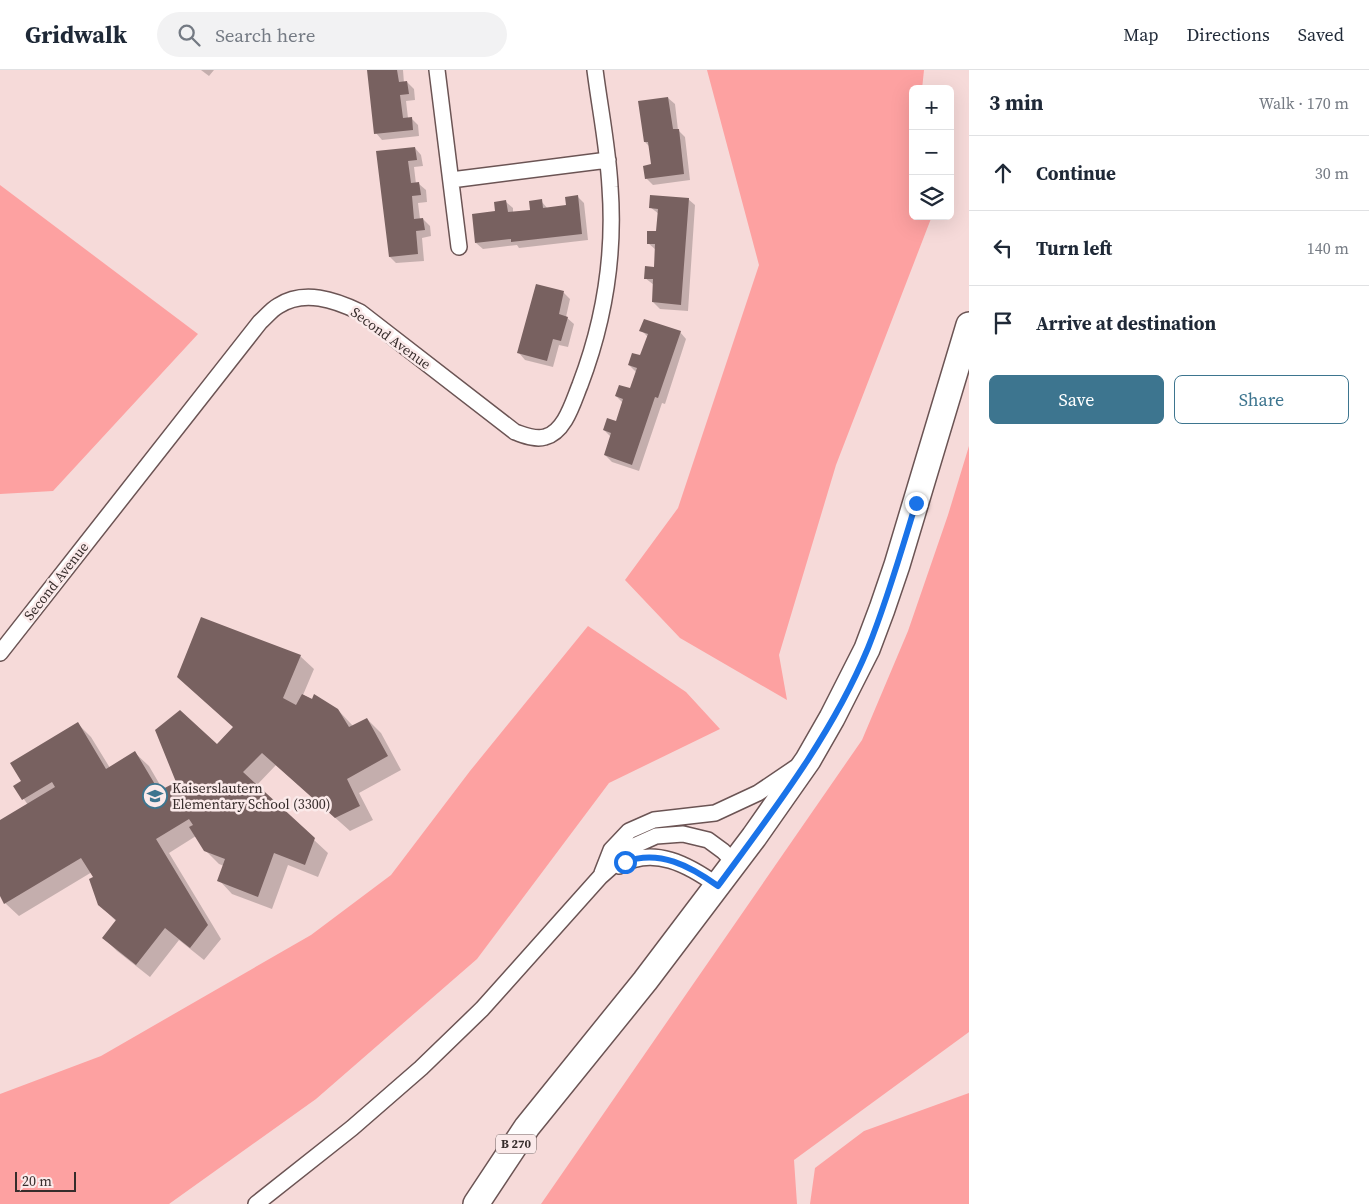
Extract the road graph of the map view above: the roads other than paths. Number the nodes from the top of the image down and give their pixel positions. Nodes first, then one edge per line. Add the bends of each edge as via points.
1 (437, 70) edge
2 (595, 70) edge
3 (608, 160) junction
4 (451, 180) junction
5 (459, 247) dead end
6 (969, 325) edge
7 (0, 653) edge
8 (808, 760) junction
9 (735, 863) junction
10 (600, 877) junction
11 (718, 886) junction
12 (256, 1204) edge
13 (476, 1204) edge

1 - 4 street
2 - 3 street, Second Avenue
3 - 4 street
3 - 7 street, Second Avenue via 611,224 604,301 586,370 562,424 554,432 544,437 530,437 515,432 360,312 341,303 318,297 296,299 278,306 260,322
4 - 5 street
6 - 8 main road, B 270 via 882,609 851,683
8 - 9 main road, B 270
8 - 10 street via 758,793 715,813 654,820 629,831 611,850
9 - 10 street via 708,840 683,834 656,836 636,845
9 - 11 main road, B 270
10 - 11 street via 625,862 650,856 684,864
10 - 12 street via 482,1009 427,1062 352,1128
11 - 13 main road, B 270 via 527,1127

